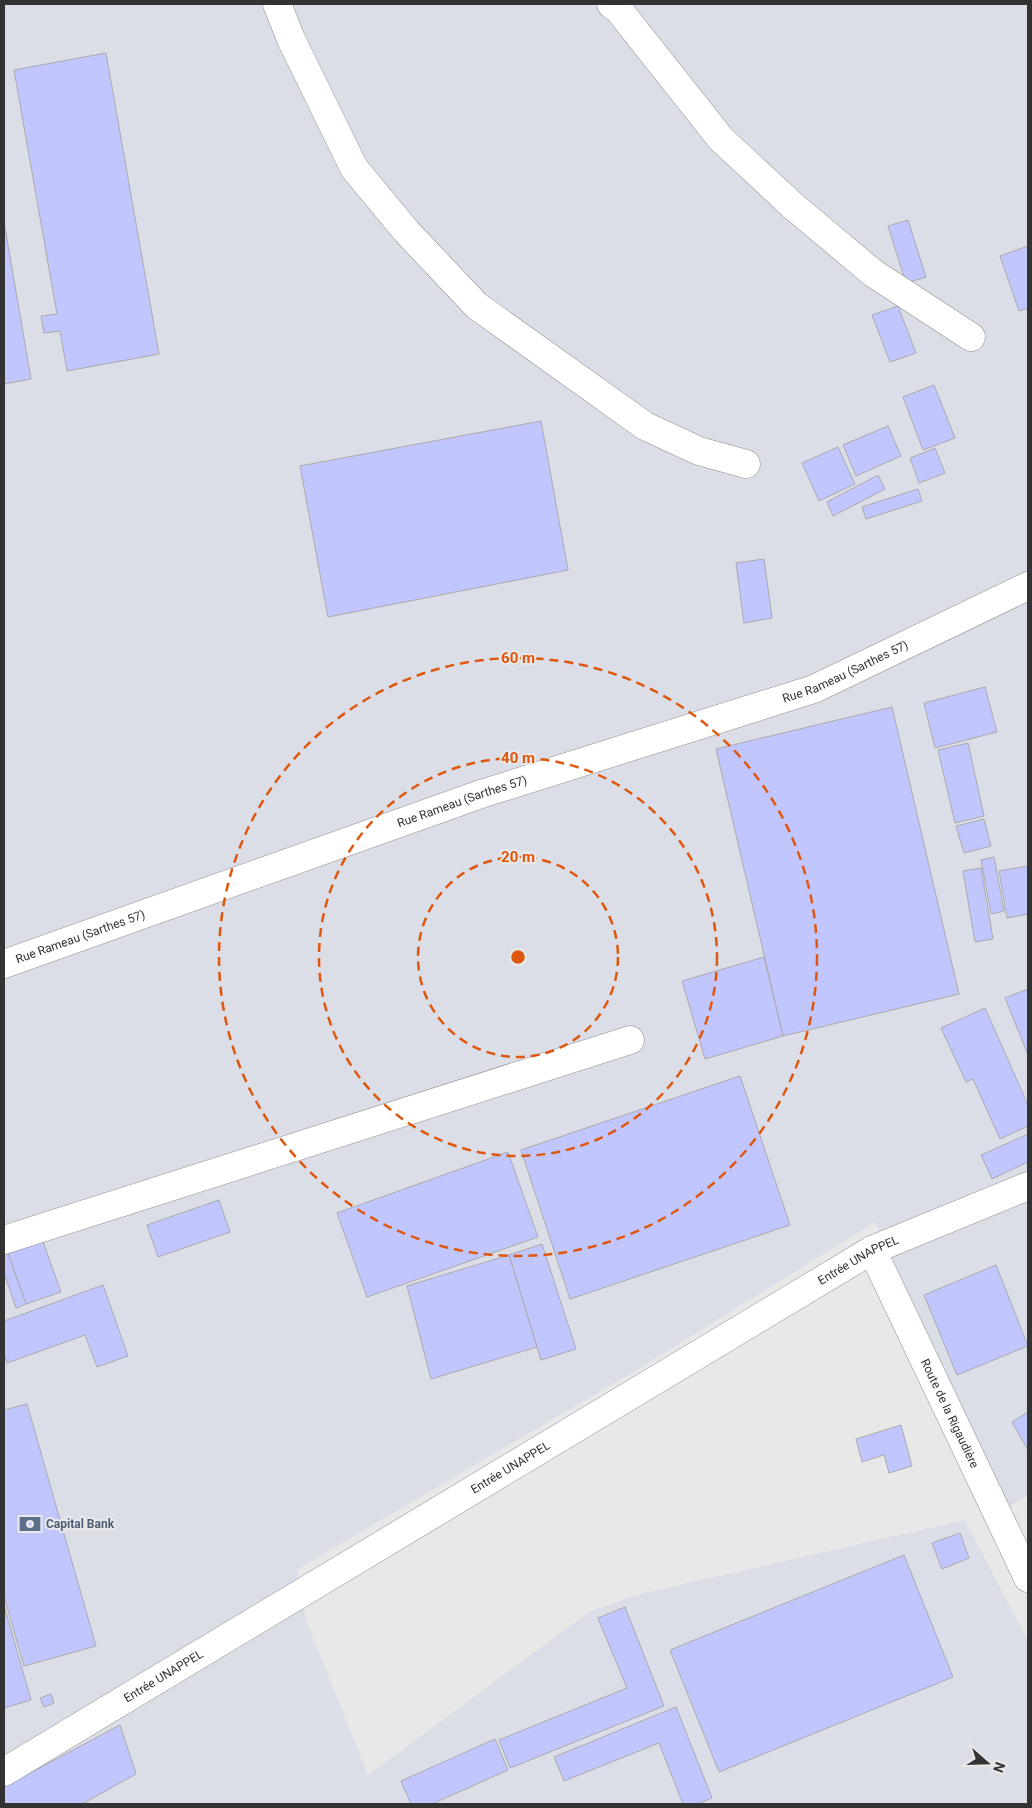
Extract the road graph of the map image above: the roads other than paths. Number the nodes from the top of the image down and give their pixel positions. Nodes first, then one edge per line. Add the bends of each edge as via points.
1 (277, 4) edge
2 (610, 4) edge
3 (971, 337) dead end
4 (746, 464) dead end
5 (1028, 586) edge
6 (4, 964) edge
7 (630, 1040) dead end
8 (1028, 1186) edge
9 (4, 1240) edge
10 (872, 1250) junction
11 (1028, 1578) edge
12 (4, 1772) edge

1 - 4 street via 354,168 407,232 477,306 645,426 699,451
2 - 3 street via 618,9 728,146 873,274
5 - 6 street, Rue Rameau (Sarthes 57) via 814,689 481,794
7 - 9 street
8 - 10 street, Entrée UNAPPEL
10 - 11 street, Route de la Rigaudière
10 - 12 street, Entrée UNAPPEL

